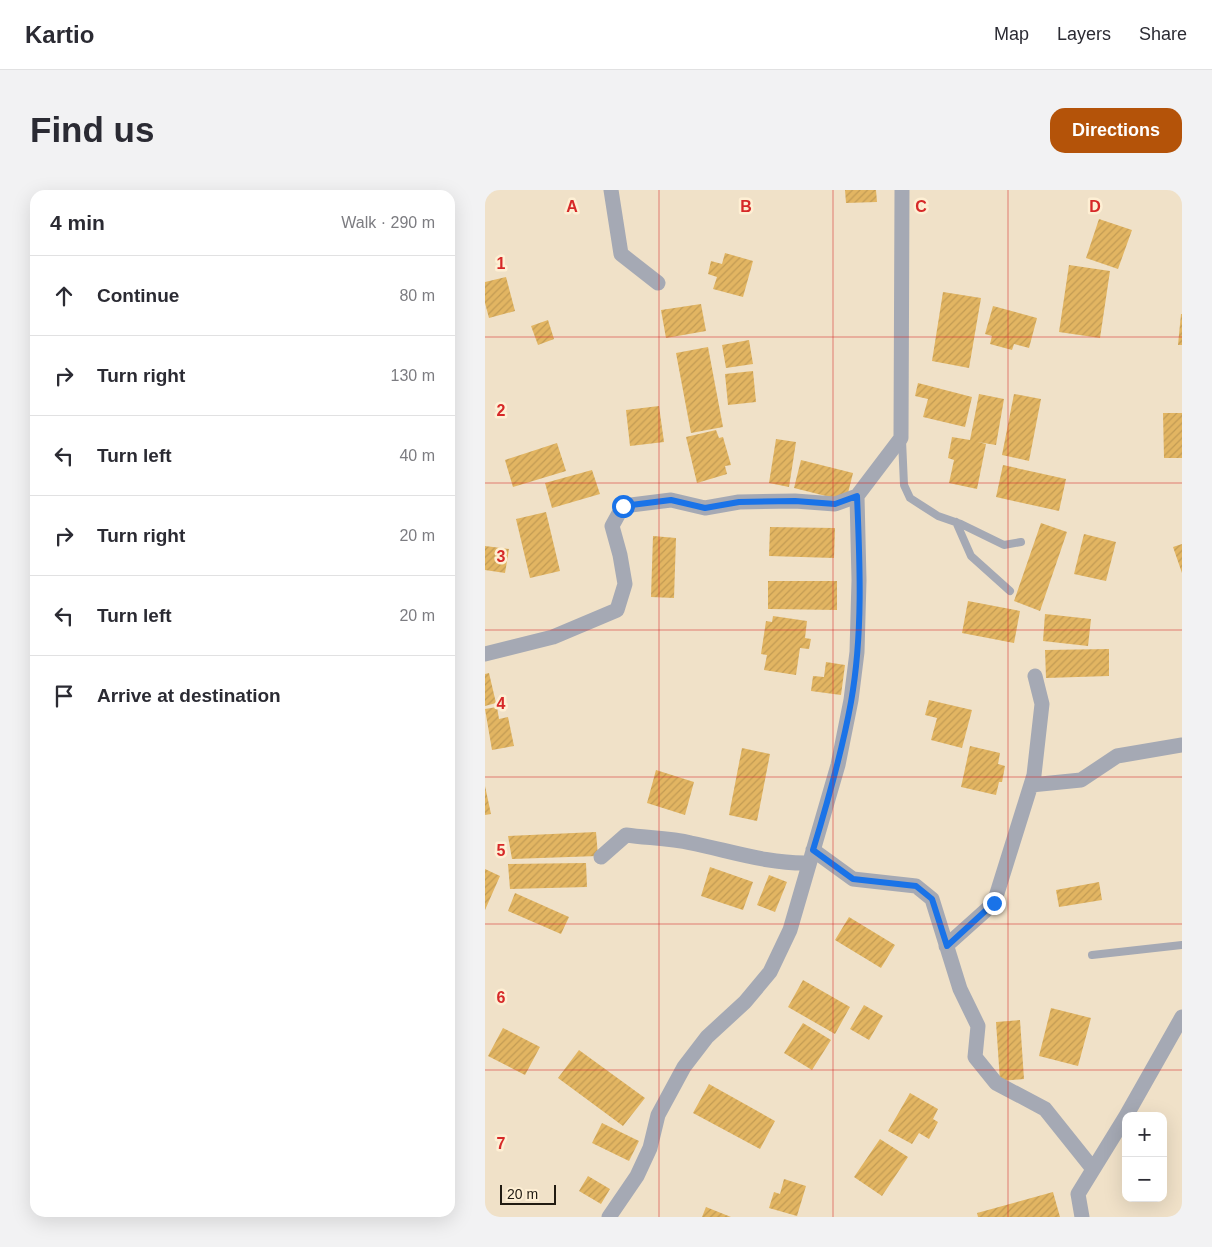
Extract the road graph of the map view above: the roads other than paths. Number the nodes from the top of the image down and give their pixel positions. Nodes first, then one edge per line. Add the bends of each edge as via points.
1 (611, 190) edge
2 (902, 190) edge
3 (658, 283) dead end
4 (901, 438) junction
5 (857, 496) junction
6 (956, 522) junction
7 (1021, 542) dead end
8 (1010, 591) dead end
9 (485, 654) edge
10 (1035, 676) dead end
11 (1182, 745) edge
12 (1031, 785) junction
13 (811, 856) junction
14 (601, 857) dead end
15 (1182, 945) edge
16 (947, 946) junction
17 (1092, 955) dead end
18 (1182, 1017) edge
19 (1128, 1112) edge
20 (1122, 1123) edge
21 (1093, 1170) junction
22 (609, 1217) edge
23 (1082, 1217) edge

1 - 3 street via 621,254
2 - 4 street
4 - 5 street
4 - 6 lane via 904,485 909,498 938,516
5 - 9 street via 835,504 739,502 705,508 671,500 623,506 612,526 625,584 617,610 553,636
5 - 13 street via 857,652 851,700 838,765
6 - 7 lane via 1004,545
6 - 8 lane via 971,556
10 - 12 street via 1043,704
11 - 12 street via 1117,756 1081,780
12 - 16 street via 994,903
13 - 14 street via 787,864 690,842 626,835
13 - 16 street via 853,879 916,886 932,899
13 - 22 street via 790,930 770,972 745,1002 707,1037 684,1067 658,1116 650,1148 637,1176
15 - 17 lane
16 - 21 street via 960,989 978,1026 975,1057 996,1083 1045,1109
18 - 19 street
20 - 21 street
21 - 23 street via 1078,1194

